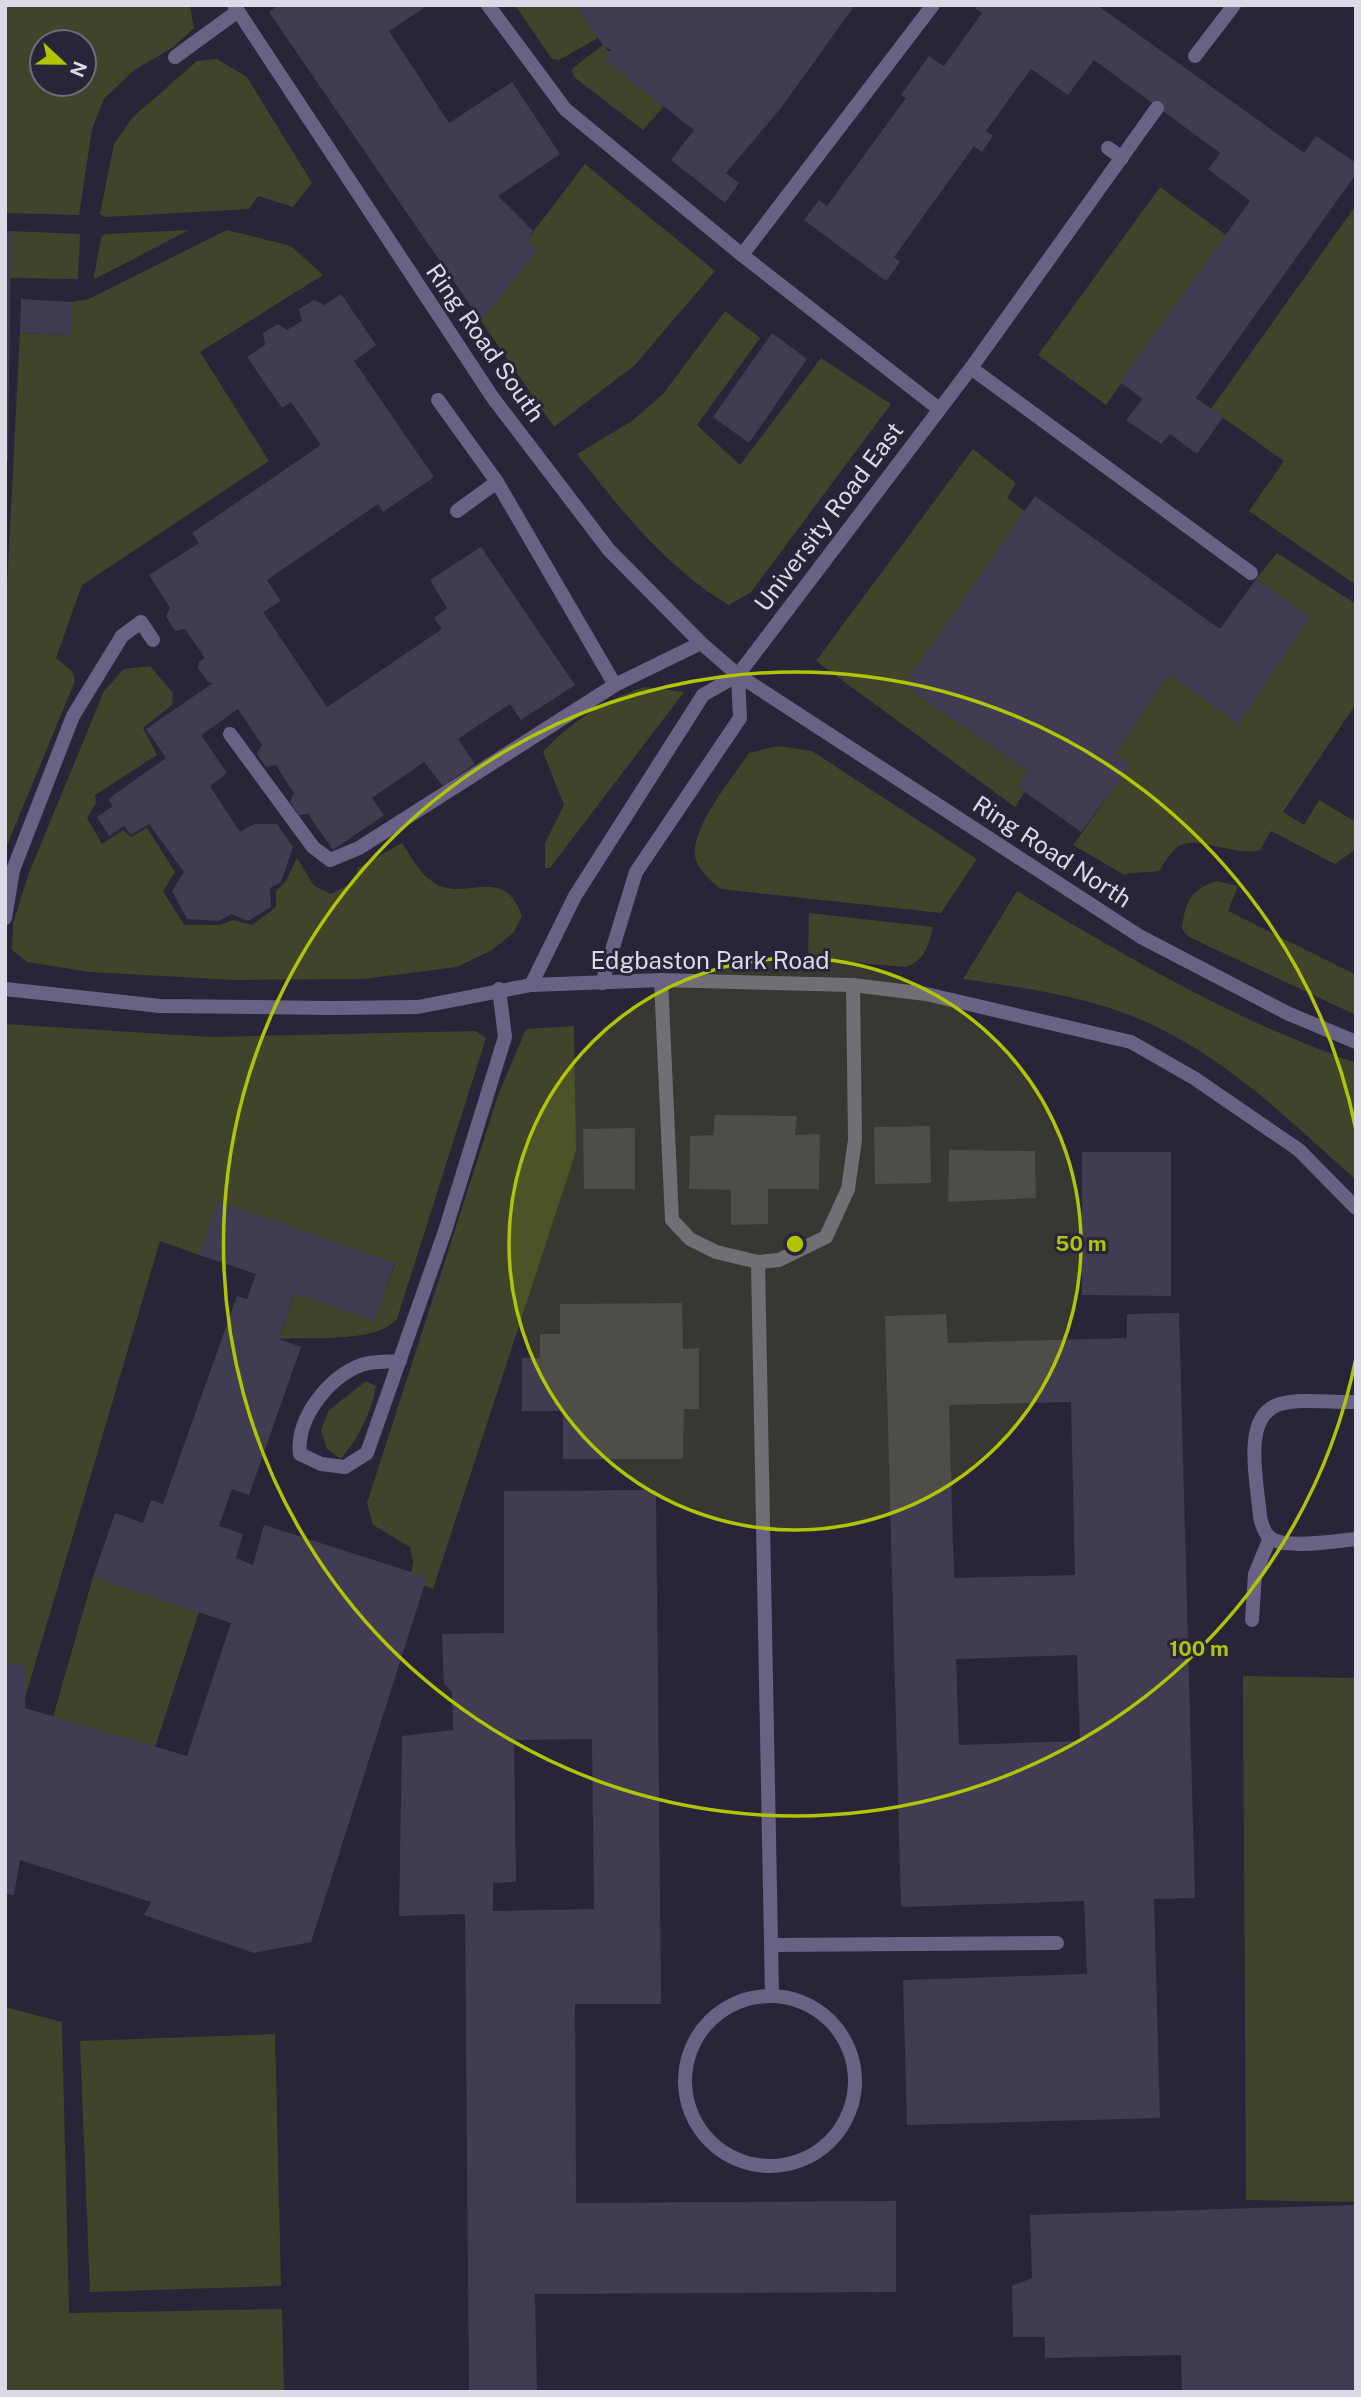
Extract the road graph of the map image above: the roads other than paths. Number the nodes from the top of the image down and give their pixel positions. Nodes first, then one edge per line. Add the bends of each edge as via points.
1 (488, 5) edge
2 (933, 5) edge
3 (1234, 5) edge
4 (236, 8) edge
5 (1195, 55) dead end
6 (175, 57) dead end
7 (1157, 108) dead end
8 (1108, 148) dead end
9 (1122, 158) junction
10 (742, 255) junction
11 (971, 368) junction
12 (438, 400) dead end
13 (939, 409) junction
14 (497, 482) junction
15 (457, 511) dead end
16 (1251, 573) dead end
17 (153, 640) dead end
18 (701, 643) junction
19 (738, 675) junction
20 (615, 685) junction
21 (230, 734) dead end
22 (5, 918) edge
23 (661, 980) junction
24 (602, 983) junction
25 (531, 985) junction
26 (853, 985) junction
27 (5, 989) edge
28 (499, 989) junction
29 (1356, 1042) edge
30 (1356, 1208) edge
31 (758, 1262) junction
32 (400, 1361) junction
33 (1356, 1402) edge
34 (1270, 1538) junction
35 (1356, 1539) edge
36 (1252, 1620) dead end
37 (1056, 1943) dead end
38 (771, 1945) junction
39 (772, 1995) junction

1 - 10 street via 565,109
2 - 10 street
3 - 5 street
4 - 6 street
4 - 18 street, Ring Road South via 493,398 609,550
7 - 9 street, University Road East
8 - 9 street
9 - 11 street, University Road East
10 - 13 street
11 - 13 street, University Road East
11 - 16 street
12 - 14 street
13 - 19 street, University Road East
14 - 15 street
14 - 20 street
17 - 22 street via 141,622 122,636 72,716 13,870
18 - 19 street, Ring Road South
18 - 20 street
19 - 24 street via 740,718 636,872
19 - 25 street via 703,695 575,896
19 - 29 street, Ring Road North via 1141,937 1287,1013
20 - 21 street via 359,848 330,860 313,847
23 - 24 street, Edgbaston Park Road
23 - 26 street, Edgbaston Park Road
23 - 31 street via 672,1220 690,1239 716,1252
24 - 25 street, Edgbaston Park Road
25 - 28 street, Edgbaston Park Road
26 - 30 street, Edgbaston Park Road via 926,993 1131,1042 1299,1150
26 - 31 street via 855,1140 848,1189 826,1237 779,1260
27 - 28 street, Edgbaston Park Road via 160,1006 331,1008 418,1007
28 - 32 street via 505,1037
31 - 38 street
32 - 32 street via 367,1453 345,1467 321,1464 300,1454 298,1436 322,1391 362,1365
33 - 34 street via 1281,1404 1265,1411 1258,1422 1254,1435 1260,1517
34 - 35 street via 1279,1543
34 - 36 street via 1255,1573
37 - 38 street
38 - 39 street
39 - 39 street via 799,2000 822,2013 841,2033 853,2057 855,2084 850,2111 837,2135 816,2154 789,2165 760,2167 732,2158 709,2142 692,2118 684,2090 687,2061 698,2034 718,2013 743,2000

